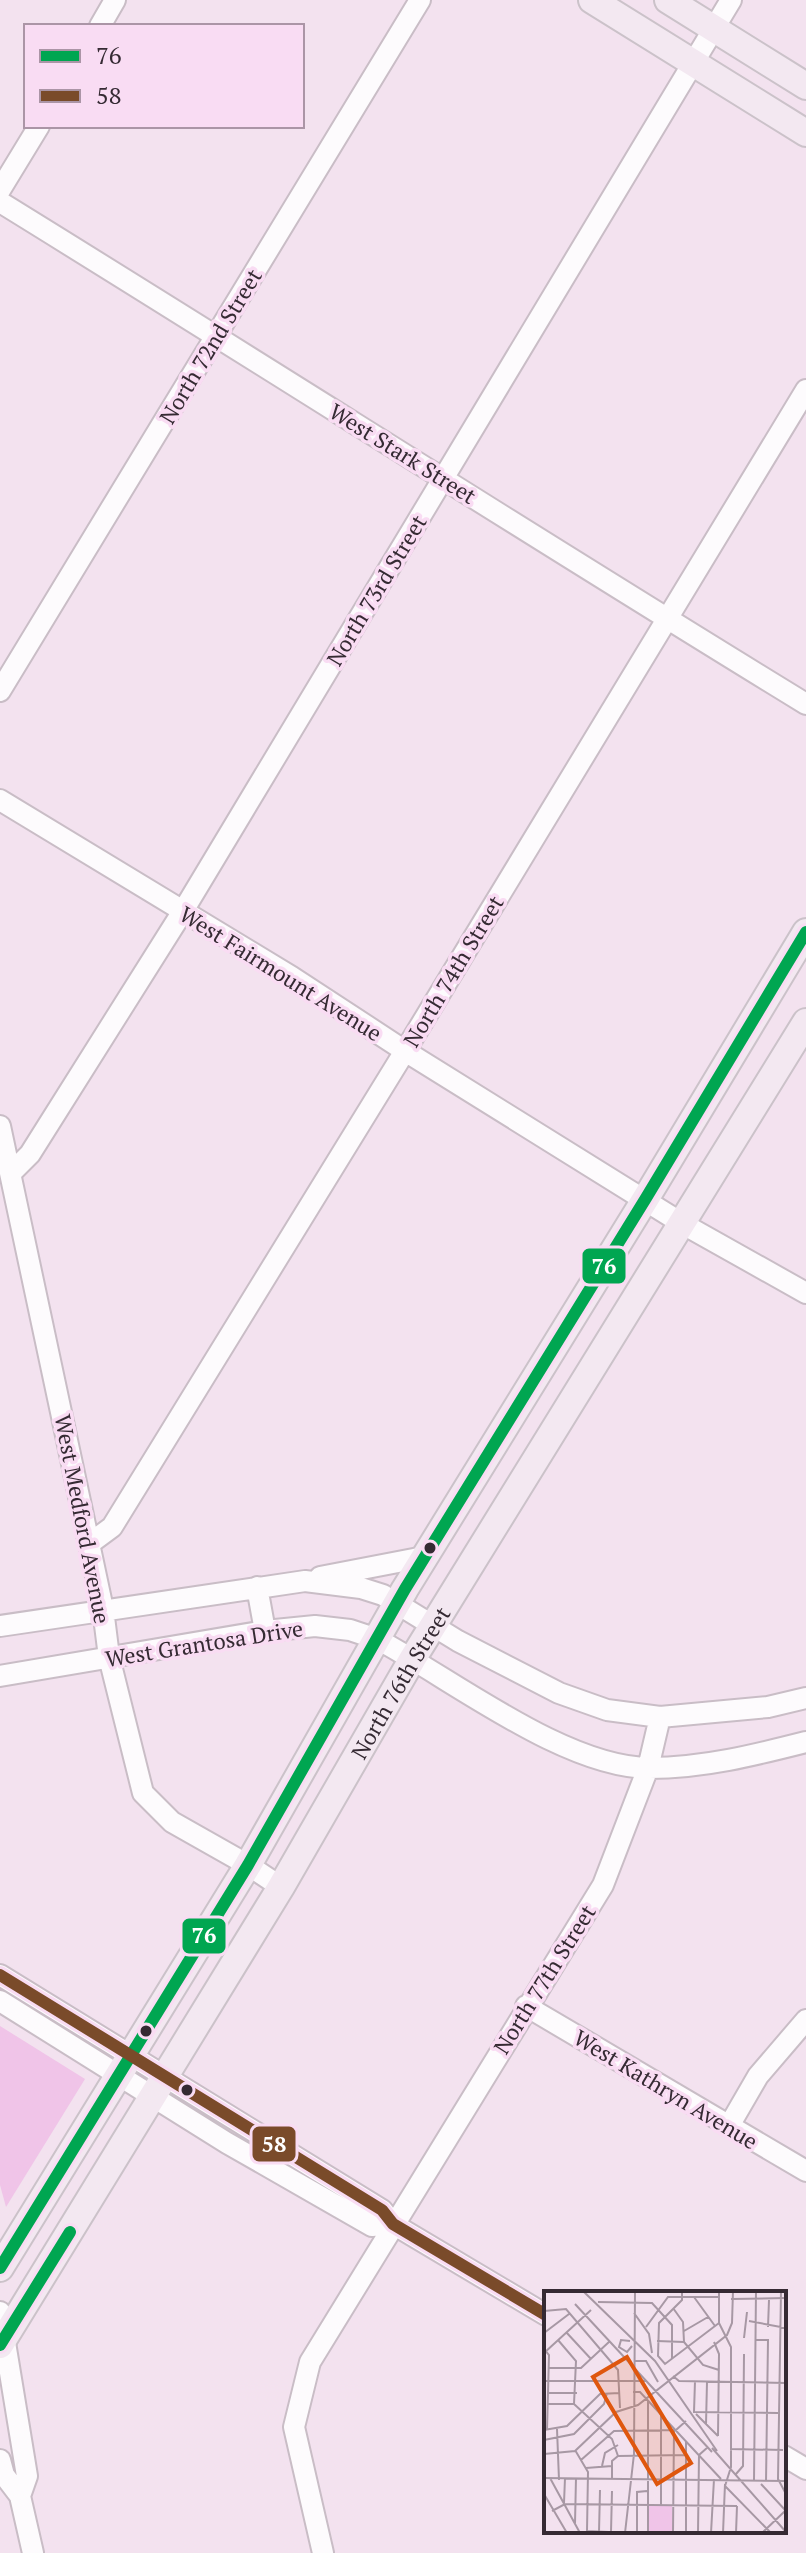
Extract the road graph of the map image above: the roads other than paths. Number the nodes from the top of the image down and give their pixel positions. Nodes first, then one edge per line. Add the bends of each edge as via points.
1 (115, 0) edge
2 (420, 0) edge
3 (592, 0) edge
4 (668, 0) edge
5 (731, 0) edge
6 (101, 24) edge
7 (714, 29) junction
8 (694, 62) junction
9 (806, 86) edge
10 (38, 128) edge
11 (806, 133) edge
12 (0, 190) edge
13 (0, 202) edge
14 (215, 337) junction
15 (806, 390) edge
16 (444, 477) junction
17 (666, 618) junction
18 (0, 691) edge
19 (806, 704) edge
20 (0, 800) edge
21 (183, 911) junction
22 (806, 932) edge
23 (806, 1022) edge
24 (405, 1051) junction
25 (0, 1126) edge
26 (11, 1173) junction
27 (646, 1198) junction
28 (683, 1224) junction
29 (806, 1293) edge
30 (89, 1544) junction
31 (424, 1557) junction
32 (305, 1581) junction
33 (257, 1587) junction
34 (396, 1604) junction
35 (103, 1609) junction
36 (0, 1626) edge
37 (434, 1626) junction
38 (265, 1631) junction
39 (377, 1639) junction
40 (109, 1657) junction
41 (413, 1658) junction
42 (0, 1676) edge
43 (806, 1698) edge
44 (660, 1717) junction
45 (806, 1742) edge
46 (648, 1768) junction
47 (248, 1865) junction
48 (281, 1887) junction
49 (0, 1975) edge
50 (0, 2001) edge
51 (526, 2006) junction
52 (806, 2020) edge
53 (124, 2065) junction
54 (158, 2087) junction
55 (729, 2126) junction
56 (806, 2171) edge
57 (393, 2224) junction
58 (0, 2268) edge
59 (544, 2314) edge
60 (2, 2331) edge
61 (786, 2457) edge
62 (0, 2460) edge
63 (806, 2469) edge
64 (20, 2496) junction
65 (33, 2553) edge
66 (323, 2553) edge

1 - 6 street
2 - 14 street, North 72nd Street
3 - 8 main road
4 - 7 main road
5 - 7 street, North 73rd Street
7 - 8 street, North 73rd Street
7 - 9 main road
8 - 11 main road
8 - 16 street, North 73rd Street
10 - 12 street
13 - 14 street, West Stark Street
14 - 16 street, West Stark Street
14 - 18 street, North 72nd Street
15 - 17 street, North 74th Street
16 - 17 street, West Stark Street
16 - 21 street, North 73rd Street
17 - 19 street, West Stark Street
17 - 24 street, North 74th Street
20 - 21 street, West Fairmount Avenue
21 - 24 street, West Fairmount Avenue
21 - 26 street, North 73rd Street via 30,1154
22 - 27 main road, North 76th Street
23 - 28 main road, North 76th Street
24 - 27 street, West Fairmount Avenue
24 - 30 street, North 74th Street via 112,1527
25 - 26 street, West Medford Avenue
26 - 30 street, West Medford Avenue
27 - 28 street, West Fairmount Avenue
27 - 31 main road, North 76th Street
28 - 29 street, West Fairmount Avenue
28 - 37 main road, North 76th Street
30 - 35 street, West Medford Avenue
31 - 32 street
31 - 34 main road, North 76th Street
32 - 33 street, West Grantosa Drive
32 - 34 street, West Grantosa Drive via 361,1588
33 - 35 street, West Grantosa Drive
33 - 38 street
34 - 37 street, West Grantosa Drive
34 - 39 main road, North 76th Street
35 - 36 street, West Grantosa Drive
35 - 40 street, West Medford Avenue
37 - 41 main road, North 76th Street
37 - 44 street, West Grantosa Drive via 559,1693 607,1710
38 - 39 street, West Grantosa Drive via 315,1626
38 - 40 street, West Grantosa Drive
39 - 41 street, West Grantosa Drive
39 - 47 main road, North 76th Street
40 - 42 street, West Grantosa Drive
40 - 47 street, West Medford Avenue via 143,1793 172,1822
41 - 46 street, West Grantosa Drive via 538,1734 597,1759
41 - 48 main road, North 76th Street
43 - 44 street, West Grantosa Drive via 768,1707
44 - 46 street, North 77th Street
45 - 46 street, West Grantosa Drive via 734,1760
46 - 51 street, North 77th Street via 603,1885
47 - 48 street, West Medford Avenue
47 - 53 main road, North 76th Street
48 - 54 main road, North 76th Street
49 - 53 street
50 - 53 street
51 - 55 street, West Kathryn Avenue
51 - 57 street, North 77th Street
52 - 55 street via 758,2076
53 - 54 street
53 - 58 main road, North 76th Street
54 - 57 street via 236,2148 372,2226
54 - 60 main road, North 76th Street
55 - 56 street, West Kathryn Avenue
57 - 59 street
57 - 66 street via 310,2362 294,2427
60 - 64 street via 27,2476
61 - 63 street
62 - 64 street
64 - 65 street

